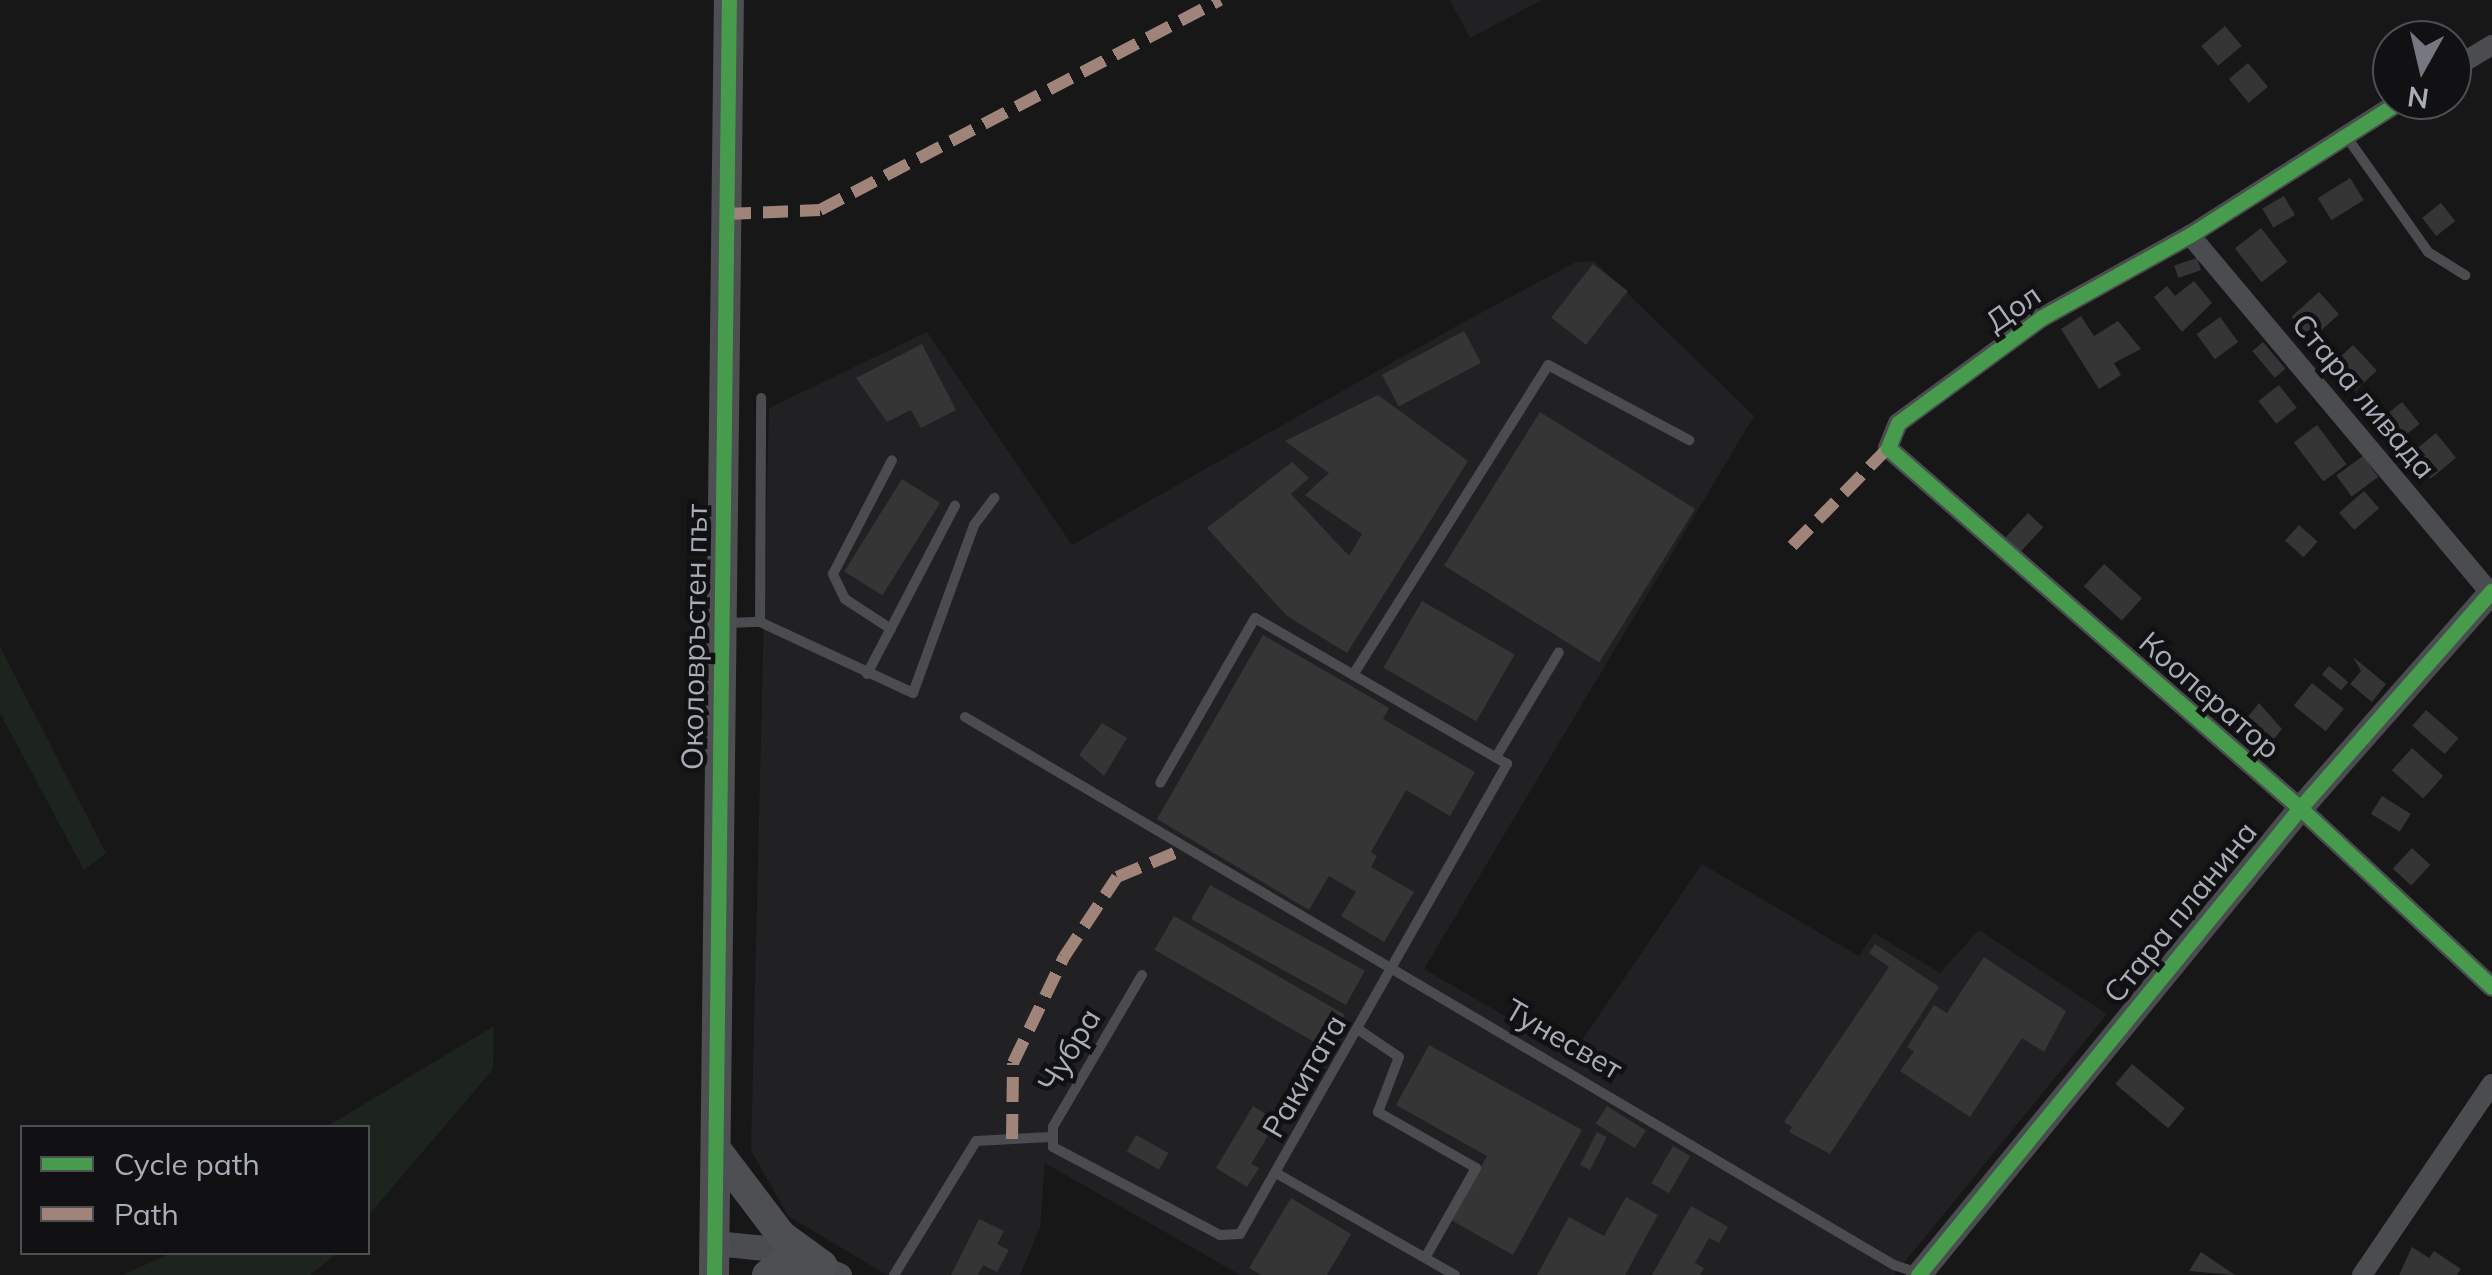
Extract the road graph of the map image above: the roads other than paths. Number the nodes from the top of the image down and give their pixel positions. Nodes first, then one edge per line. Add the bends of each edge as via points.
1 (729, 0) edge
2 (2372, 118) edge
3 (2345, 135) junction
4 (2190, 234) junction
5 (2465, 275) dead end
6 (761, 398) dead end
7 (1689, 440) dead end
8 (1888, 448) joint
9 (892, 460) dead end
10 (994, 498) dead end
11 (955, 506) dead end
12 (2491, 592) edge
13 (723, 622) junction
14 (760, 622) junction
15 (890, 629) junction
16 (1560, 652) dead end
17 (867, 674) junction
18 (1353, 675) junction
19 (965, 717) dead end
20 (1496, 757) junction
21 (1160, 784) dead end
22 (2300, 808) junction
23 (1393, 970) junction
24 (1142, 976) dead end
25 (2492, 988) edge
26 (1358, 1030) junction
27 (2492, 1084) edge
28 (1050, 1137) junction
29 (716, 1149) junction
30 (1058, 1150) joint
31 (1276, 1173) junction
32 (715, 1243) junction
33 (1425, 1258) junction
34 (830, 1270) edge
35 (1921, 1274) edge
36 (714, 1275) edge
37 (766, 1275) edge
38 (894, 1275) edge
39 (1455, 1275) edge
40 (2362, 1275) edge

1 - 13 main road, Околовръстен път
2 - 3 street, Дол
3 - 4 street, Дол
3 - 5 lane via 2428,252
4 - 8 street, Дол via 2041,318 1898,424
4 - 12 street, Стара ливада
6 - 14 lane
7 - 18 lane via 1548,366
8 - 22 street, Кооператор
9 - 15 lane via 833,574 846,598
10 - 17 lane via 974,525 920,687 906,694
11 - 15 lane
12 - 22 street, Стара планина
13 - 14 lane
13 - 29 main road, Околовръстен път
14 - 17 lane
15 - 17 lane
16 - 20 lane
18 - 20 lane
18 - 21 lane via 1254,618
19 - 23 lane, Тунесвет
20 - 23 lane, Ракитата via 1507,764
22 - 25 street, Кооператор
22 - 35 street, Стара планина
23 - 26 lane, Ракитата
23 - 35 lane, Тунесвет via 1894,1265
24 - 28 lane, Чубра
26 - 31 lane, Ракитата
26 - 33 lane via 1398,1057 1378,1112 1476,1168
27 - 40 street
28 - 30 lane, Чубра
28 - 38 lane via 976,1141
29 - 32 main road, Околовръстен път
29 - 34 main road via 782,1235
30 - 31 lane, Ракитата via 1230,1237 1248,1226
31 - 33 lane
32 - 34 street via 774,1249
32 - 36 main road, Околовръстен път
33 - 39 lane
34 - 37 main road via 780,1266

